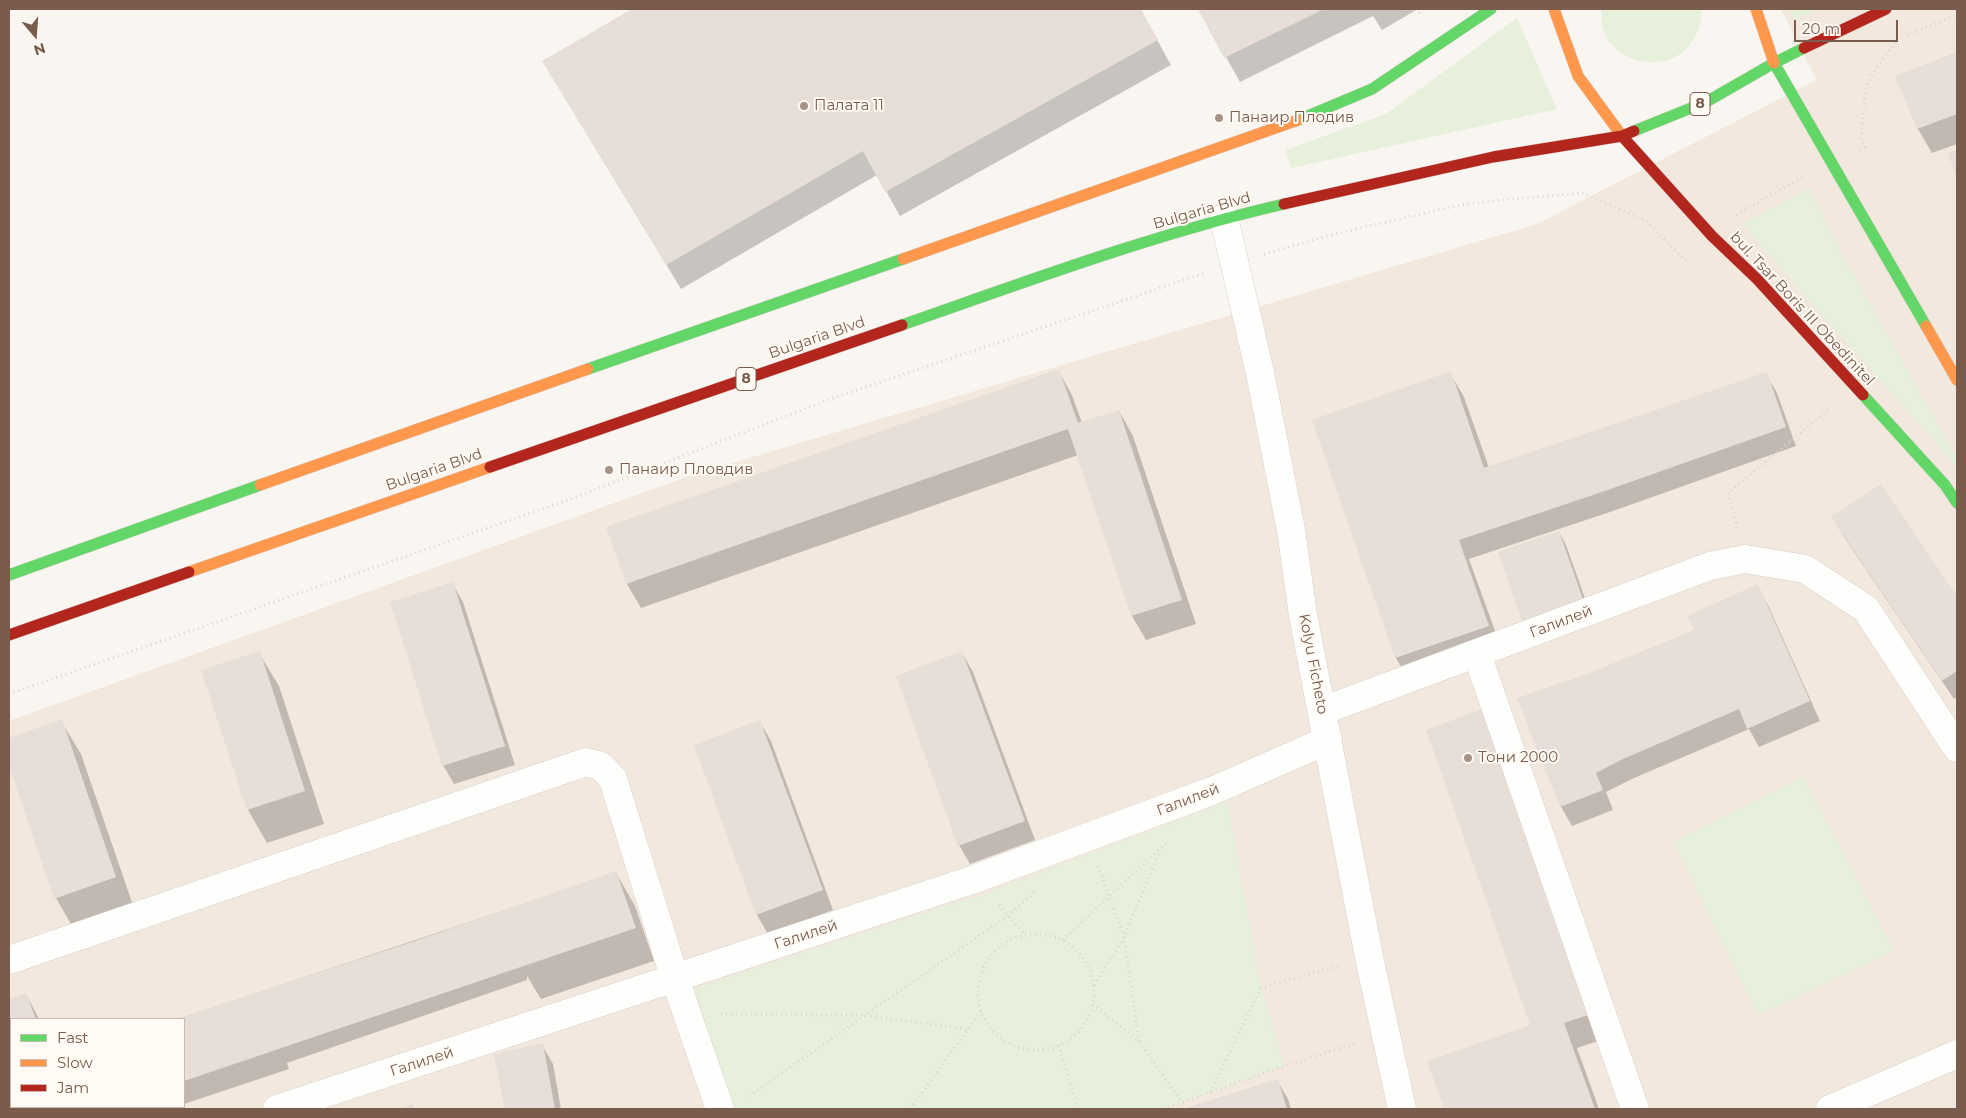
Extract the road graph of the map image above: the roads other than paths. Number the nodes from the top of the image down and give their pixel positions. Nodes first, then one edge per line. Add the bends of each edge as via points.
1 (1491, 9) edge
2 (1554, 9) edge
3 (1756, 9) edge
4 (1886, 9) edge
5 (1774, 63) junction
6 (1622, 136) junction
7 (1224, 218) junction
8 (1957, 380) edge
9 (1957, 504) edge
10 (9, 575) edge
11 (9, 635) edge
12 (1477, 654) junction
13 (1322, 711) junction
14 (1328, 740) junction
15 (1957, 748) edge
16 (9, 960) edge
17 (675, 978) junction
18 (1957, 1054) edge
19 (277, 1109) edge
20 (720, 1109) edge
21 (1402, 1109) edge
22 (1635, 1109) edge
23 (1830, 1109) edge

1 - 10 main road via 1372,89 1282,127 518,393
2 - 6 main road, bul. Tsar Boris III Obedinitel via 1578,76
3 - 5 main road
4 - 5 main road, 8
5 - 6 main road, 8 via 1706,102
5 - 8 main road
6 - 7 main road, Bulgaria Blvd / 8 via 1493,157
6 - 9 main road, bul. Tsar Boris III Obedinitel via 1945,485
7 - 11 main road, Bulgaria Blvd / 8 via 1122,249
7 - 13 street, Kolyu Ficheto via 1260,373
12 - 13 street, Галилей
12 - 15 street, Галилей via 1710,566 1745,559 1805,569 1866,609
12 - 22 street
13 - 14 street, Kolyu Ficheto
14 - 17 street, Галилей via 1212,791 972,880
14 - 21 street, Kolyu Ficheto
16 - 17 street via 586,762 601,766 613,779
17 - 19 street, Галилей
17 - 20 street
18 - 23 street

